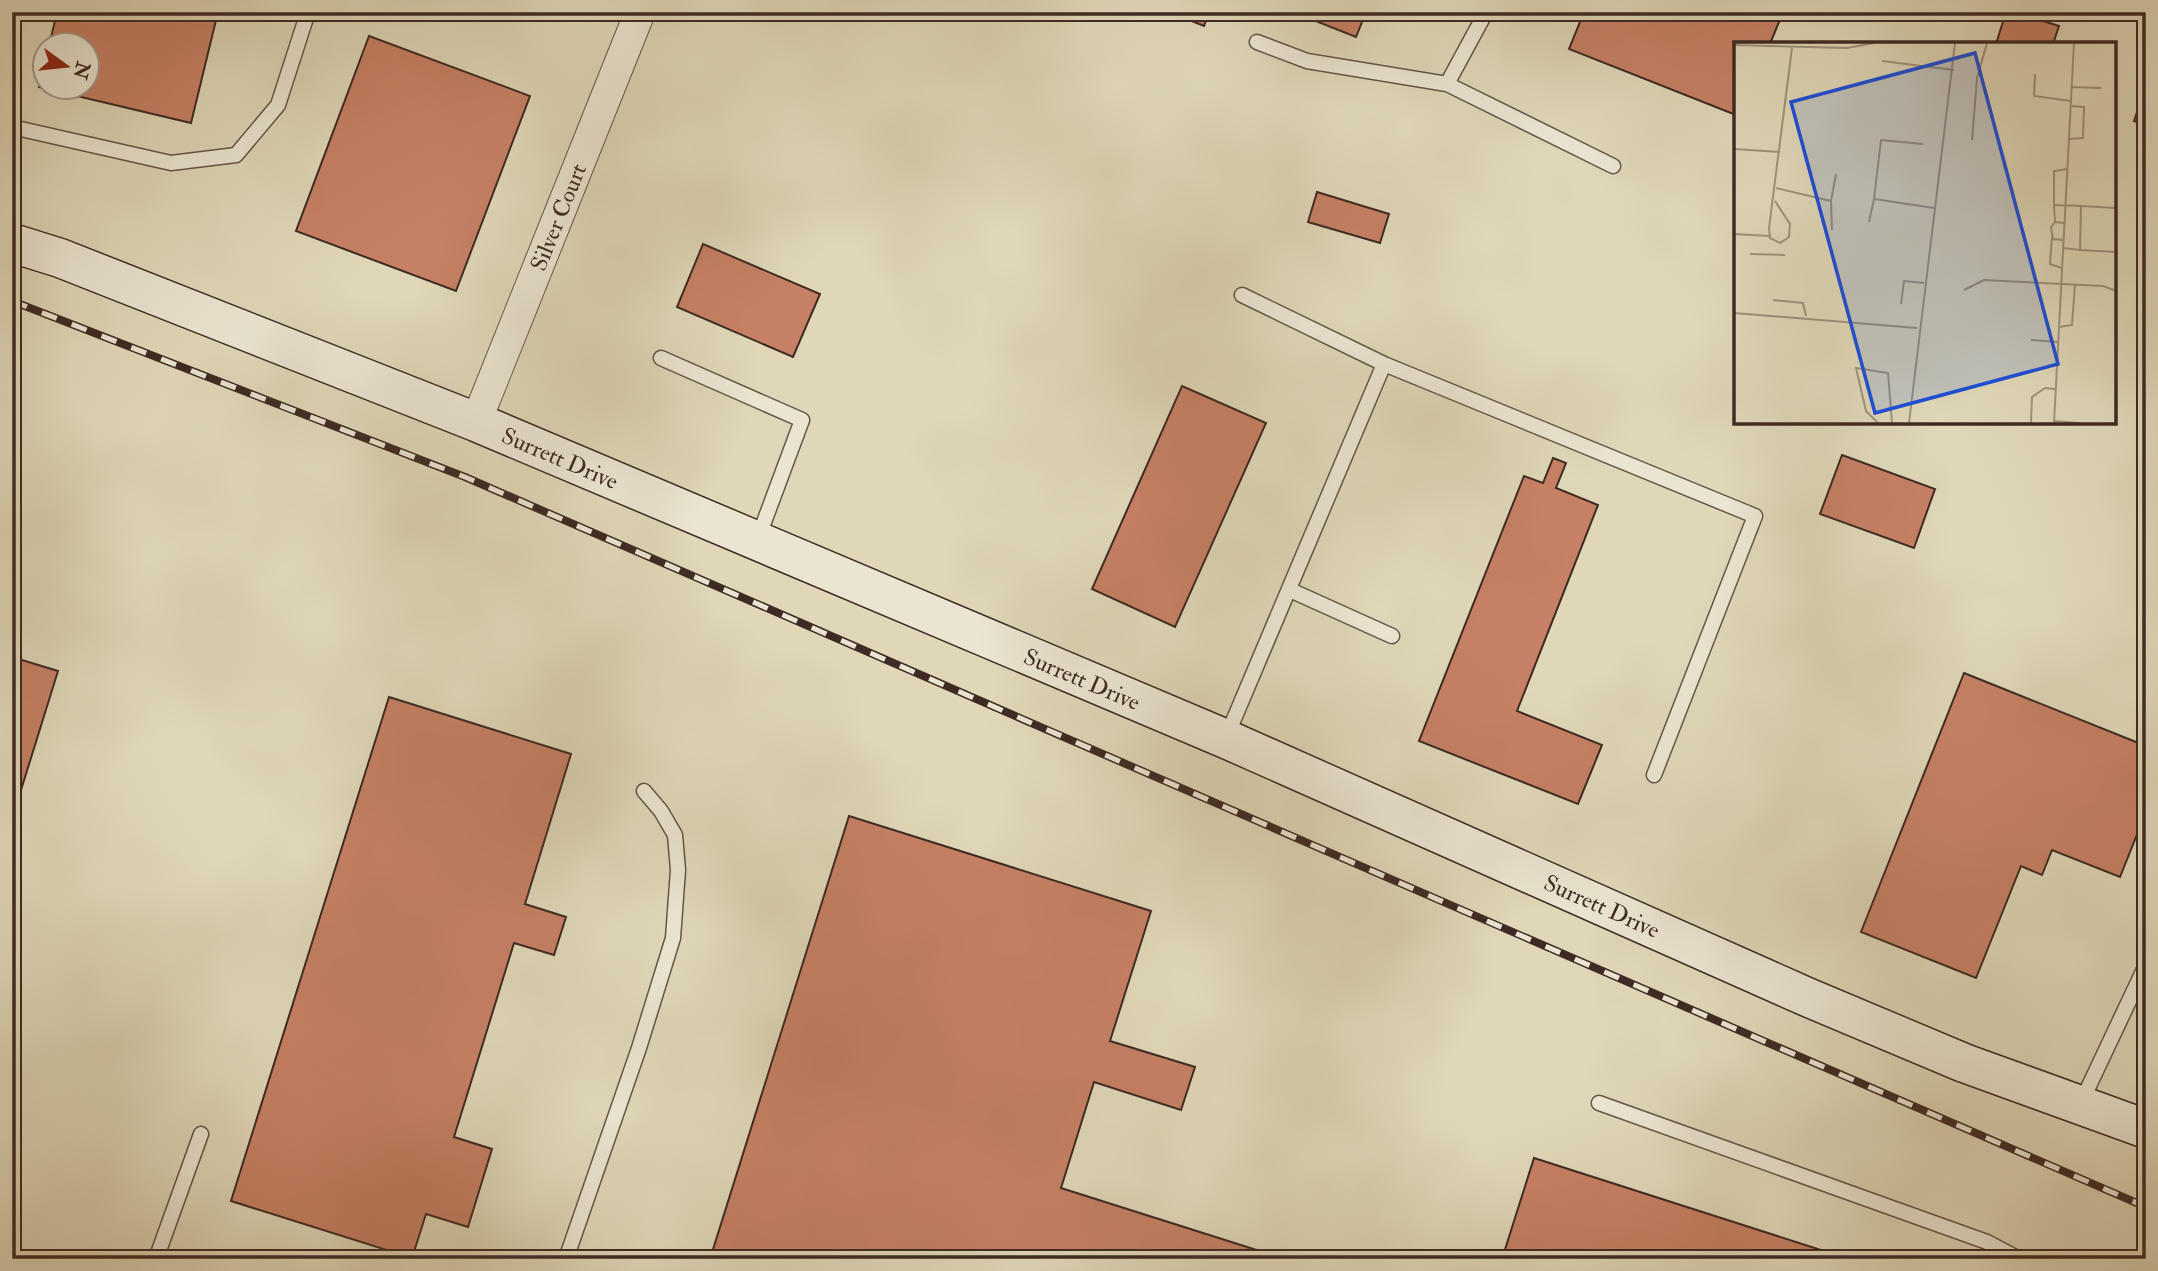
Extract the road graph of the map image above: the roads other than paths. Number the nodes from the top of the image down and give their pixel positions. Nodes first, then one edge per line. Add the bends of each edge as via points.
1 (308, 12) edge
2 (640, 12) edge
3 (1486, 12) edge
4 (1256, 42) dead end
5 (1447, 84) junction
6 (12, 127) edge
7 (1613, 166) dead end
8 (12, 243) edge
9 (1242, 295) dead end
10 (661, 358) dead end
11 (1384, 364) junction
12 (476, 422) junction
13 (756, 542) junction
14 (1290, 590) junction
15 (1392, 636) dead end
16 (1226, 739) junction
17 (1654, 775) dead end
18 (644, 791) dead end
19 (2146, 965) edge
20 (1599, 1103) dead end
21 (2080, 1106) junction
22 (2146, 1129) edge
23 (201, 1134) dead end
24 (156, 1259) edge
25 (566, 1259) edge
26 (2019, 1259) edge

1 - 6 lane via 278,105 236,155 171,163
2 - 12 street, Silver Court
3 - 5 lane
4 - 5 lane via 1307,61
5 - 7 lane
8 - 12 street, Surrett Drive
9 - 11 lane
10 - 13 lane via 802,420
11 - 14 lane
11 - 17 lane via 1755,516
12 - 13 street, Surrett Drive
13 - 16 street, Surrett Drive
14 - 15 lane
14 - 16 lane
16 - 21 street, Surrett Drive via 1807,997
18 - 25 lane via 675,835 678,870 673,938
19 - 21 lane
20 - 26 lane via 1987,1242
21 - 22 street, Surrett Drive
23 - 24 lane

